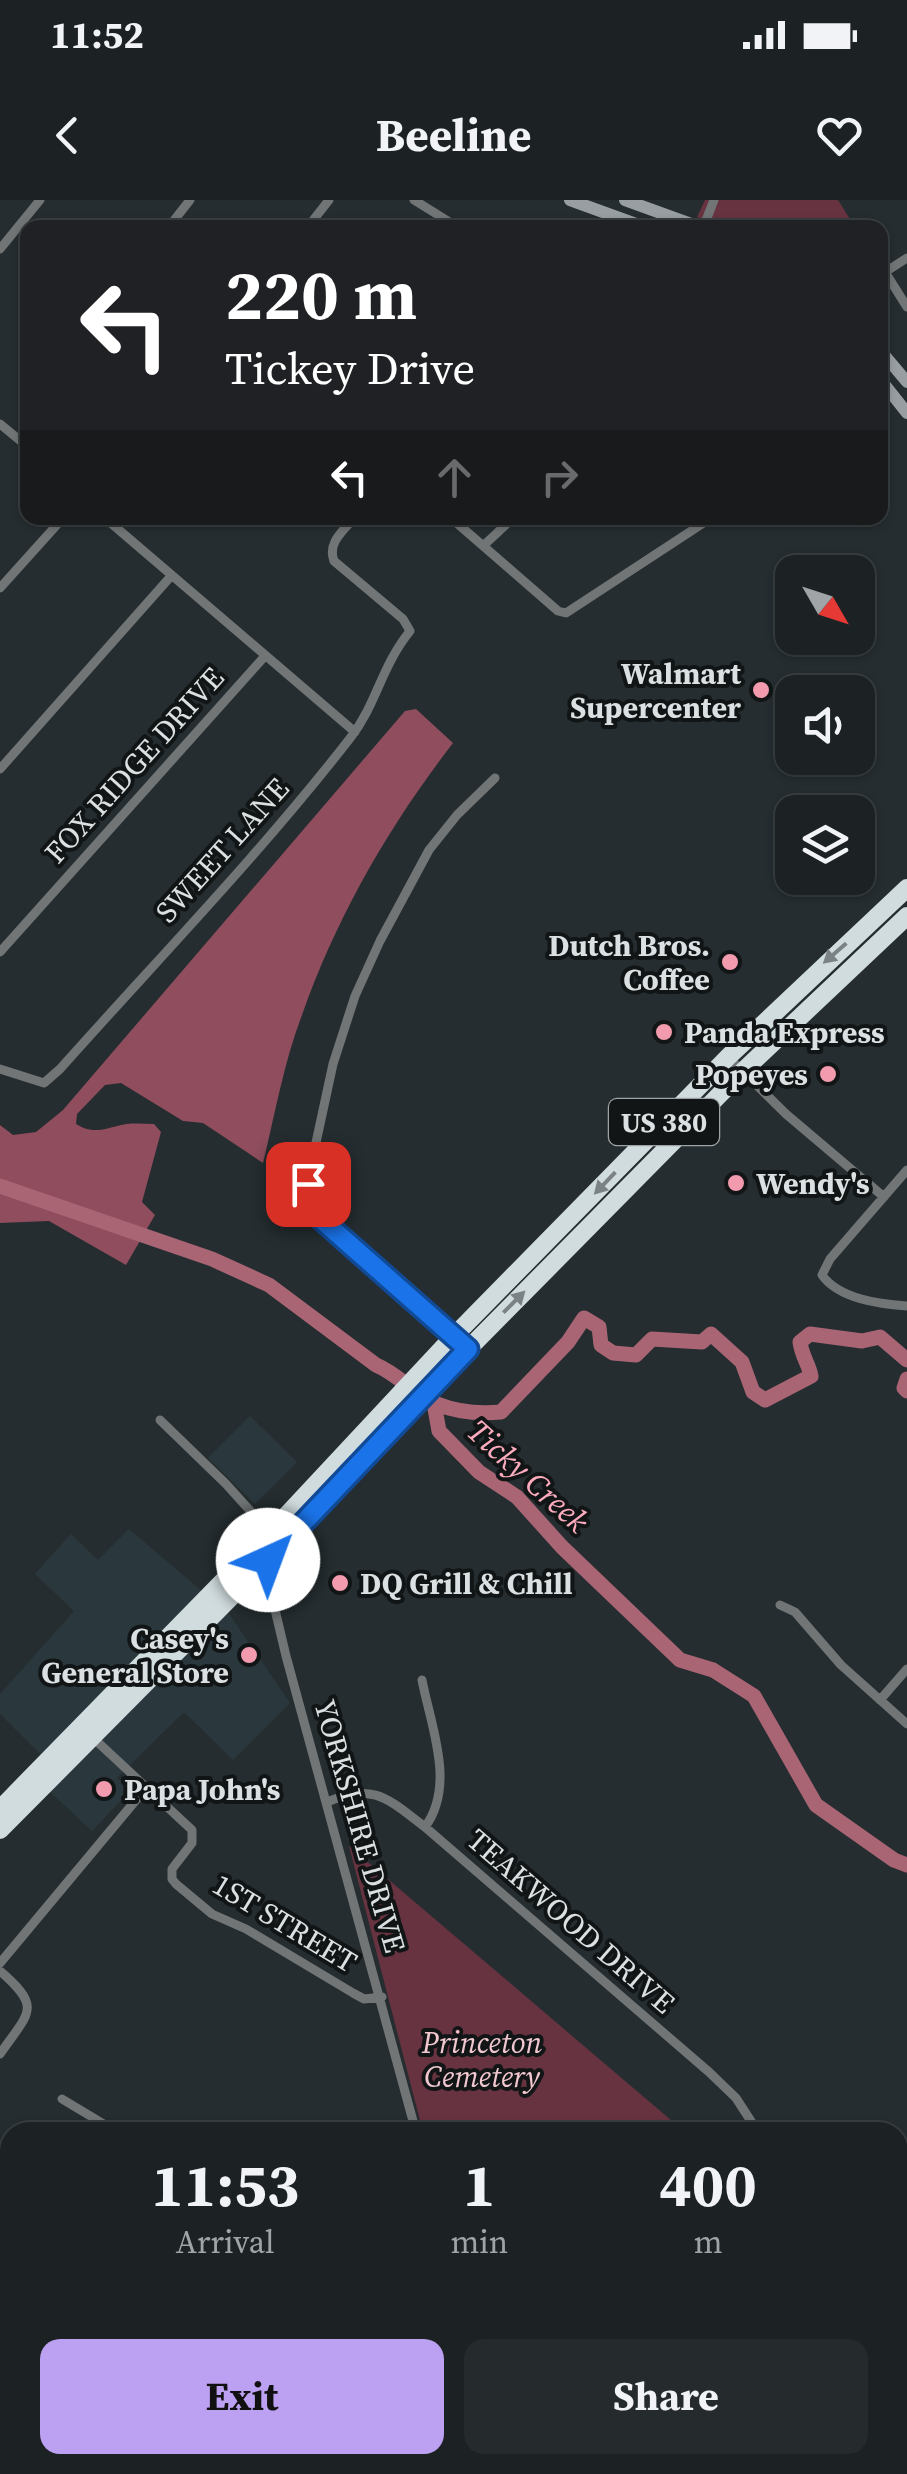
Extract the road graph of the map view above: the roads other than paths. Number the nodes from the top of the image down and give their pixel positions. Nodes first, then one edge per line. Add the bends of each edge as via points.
1 (40, 200) edge
2 (329, 200) edge
3 (414, 200) edge
4 (570, 200) edge
5 (625, 200) edge
6 (24, 220) edge
7 (313, 220) edge
8 (440, 220) edge
9 (625, 220) edge
10 (680, 220) edge
11 (20, 224) edge
12 (0, 249) edge
13 (888, 282) edge
14 (907, 307) edge
15 (888, 359) edge
16 (907, 382) edge
17 (888, 389) edge
18 (907, 413) edge
19 (0, 424) edge
20 (20, 441) edge
21 (57, 525) edge
22 (113, 525) edge
23 (348, 525) edge
24 (459, 525) edge
25 (505, 525) edge
26 (700, 525) edge
27 (483, 546) junction
28 (172, 575) junction
29 (0, 588) edge
30 (265, 656) junction
31 (355, 732) junction
32 (0, 769) edge
33 (495, 778) dead end
34 (907, 888) edge
35 (907, 916) edge
36 (0, 952) edge
37 (728, 1058) junction
38 (0, 1069) edge
39 (742, 1072) junction
40 (907, 1170) edge
41 (884, 1197) junction
42 (907, 1306) edge
43 (460, 1343) junction
44 (399, 1407) junction
45 (160, 1420) dead end
46 (271, 1532) junction
47 (268, 1560) junction
48 (780, 1604) dead end
49 (907, 1669) edge
50 (422, 1680) dead end
51 (880, 1700) junction
52 (907, 1724) edge
53 (87, 1730) junction
54 (146, 1788) junction
55 (327, 1802) junction
56 (0, 1809) edge
57 (425, 1827) junction
58 (0, 1830) edge
59 (0, 1963) edge
60 (0, 1970) edge
61 (382, 1996) junction
62 (0, 2054) edge
63 (62, 2099) dead end
64 (100, 2122) edge
65 (414, 2122) edge
66 (752, 2122) edge

1 - 6 street
2 - 7 street
3 - 8 street
4 - 9 street
5 - 10 street
11 - 12 street
13 - 14 street
15 - 16 street
17 - 18 street
19 - 20 street
21 - 29 street
22 - 28 street
23 - 31 street, SWEET LANE via 335,540 334,561 410,631 392,652
24 - 27 street
25 - 27 street
26 - 27 street via 566,613
28 - 30 street
28 - 32 street
30 - 31 street
30 - 36 street, FOX RIDGE DRIVE
31 - 38 street, SWEET LANE via 73,1055 44,1082
33 - 43 street via 429,850 366,970 337,1048 308,1184 322,1220
34 -> 37 highway, US 380
35 - 39 highway, US 380
37 - 39 street
37 -> 43 highway, US 380
39 - 41 street
43 -> 39 highway, US 380
40 - 41 street
41 - 42 street via 822,1275 849,1294
43 - 44 highway, US 380 via 428,1363
43 - 44 highway, US 380 via 447,1372
44 - 46 highway, US 380
44 - 47 highway, US 380
45 - 46 street
46 - 47 street, YORKSHIRE DRIVE
46 - 53 highway, US 380
47 - 53 highway, US 380
47 - 55 street, YORKSHIRE DRIVE
48 - 51 street
49 - 51 street
50 - 57 street via 441,1782
51 - 52 street
53 - 54 street
53 - 56 highway, US 380
53 - 58 highway, US 380
54 - 59 street
54 - 61 street, 1ST STREET via 192,1830 192,1843 171,1874 176,1884 216,1917 358,1996
55 - 57 street, TEAKWOOD DRIVE via 375,1793
55 - 61 street, YORKSHIRE DRIVE
57 - 66 street, TEAKWOOD DRIVE via 709,2072
60 - 62 street via 28,2002
61 - 65 street, YORKSHIRE DRIVE
63 - 64 street

